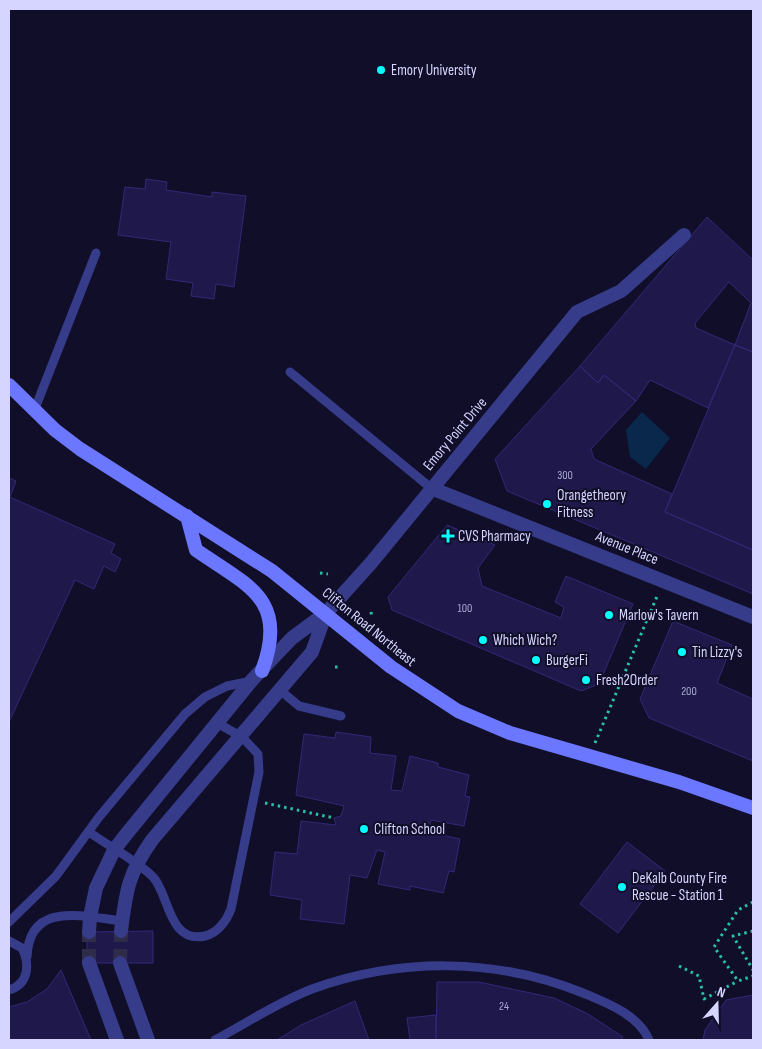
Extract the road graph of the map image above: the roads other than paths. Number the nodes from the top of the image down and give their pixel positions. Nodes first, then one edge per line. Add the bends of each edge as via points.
1 (684, 235) dead end
2 (96, 253) dead end
3 (290, 372) dead end
4 (9, 385) edge
5 (34, 411) junction
6 (431, 488) junction
7 (187, 516) junction
8 (326, 613) junction
9 (753, 617) edge
10 (257, 675) junction
11 (281, 691) junction
12 (341, 716) dead end
13 (217, 723) junction
14 (242, 737) junction
15 (753, 808) edge
16 (89, 832) junction
17 (114, 850) junction
18 (136, 863) junction
19 (90, 917) junction
20 (9, 922) edge
21 (121, 926) joint
22 (89, 932) tunnel mouth
23 (9, 941) edge
24 (26, 957) junction
25 (89, 963) tunnel mouth
26 (120, 963) tunnel mouth
27 (9, 990) edge
28 (117, 1040) edge
29 (148, 1040) edge
30 (215, 1040) edge
31 (649, 1040) edge

1 - 6 street, Emory Point Drive via 621,291 577,312
2 - 5 lane
3 - 6 lane
4 - 5 main road, Clifton Road Northeast
5 - 7 main road, Clifton Road Northeast via 80,449
6 - 8 street, Emory Point Drive
6 - 9 street, Avenue Place
7 - 8 main road, Clifton Road Northeast via 272,571
7 - 10 main road via 196,550 248,585 265,604 272,629 269,650
8 - 10 street via 292,638
8 - 11 street via 312,652
8 - 15 main road, Clifton Road Northeast via 405,677 458,711 510,733 679,782
10 - 13 street
10 - 16 lane via 204,697 185,714
11 - 12 lane via 299,706
11 - 14 street
13 - 14 lane
13 - 17 street
14 - 18 street via 152,840
14 - 18 lane via 258,754 259,772 231,909 222,925 207,936 192,935 180,928 170,918 154,877
16 - 17 lane
16 - 20 lane via 56,876
17 - 18 lane
17 - 19 street via 96,888
18 - 21 street via 125,894
19 - 21 lane
19 - 22 street
19 - 24 lane via 69,915 47,919 32,931 27,940
23 - 24 lane via 22,948
24 - 27 lane via 26,977
25 - 28 street
26 - 29 street
30 - 31 lane via 312,990 378,972 430,966 484,967 542,978 593,997 638,1021

